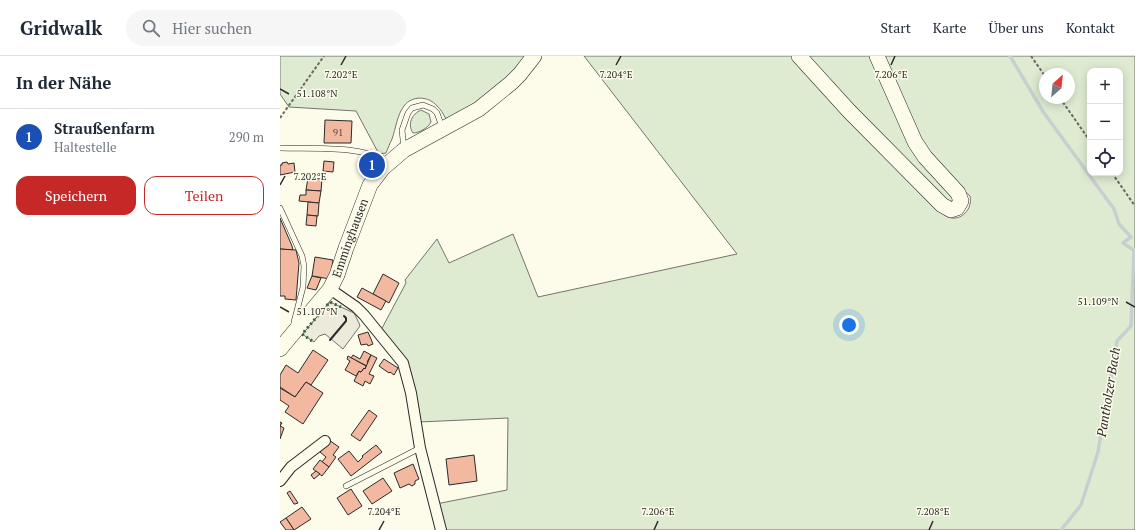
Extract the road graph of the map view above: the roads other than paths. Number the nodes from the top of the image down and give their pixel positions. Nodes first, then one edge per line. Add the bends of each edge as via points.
1 (799, 56) edge
2 (877, 56) edge
3 (528, 60) edge
4 (443, 130) junction
5 (280, 148) edge
6 (404, 150) junction
7 (386, 164) junction
8 (280, 208) edge
9 (330, 289) junction
10 (295, 330) junction
11 (280, 349) edge
12 (325, 441) dead end
13 (420, 448) junction
14 (280, 481) edge
15 (346, 486) dead end
16 (441, 530) edge

1 - 2 street via 849,111 942,205 951,210 957,208 961,201 958,193 920,150
3 - 4 street, Emminghausen via 515,79 496,97
4 - 6 street, Emminghausen
4 - 6 lane via 434,110 423,105 412,108 402,130
5 - 7 lane via 350,150 377,156
6 - 7 street, Emminghausen
7 - 9 street, Emminghausen via 370,185
8 - 10 lane via 304,266 303,287 294,322
9 - 10 street, Emminghausen
9 - 13 street, Emminghausen via 364,315 403,363
10 - 11 street, Emminghausen
12 - 14 street via 291,467
13 - 15 lane
13 - 16 street, Emminghausen

